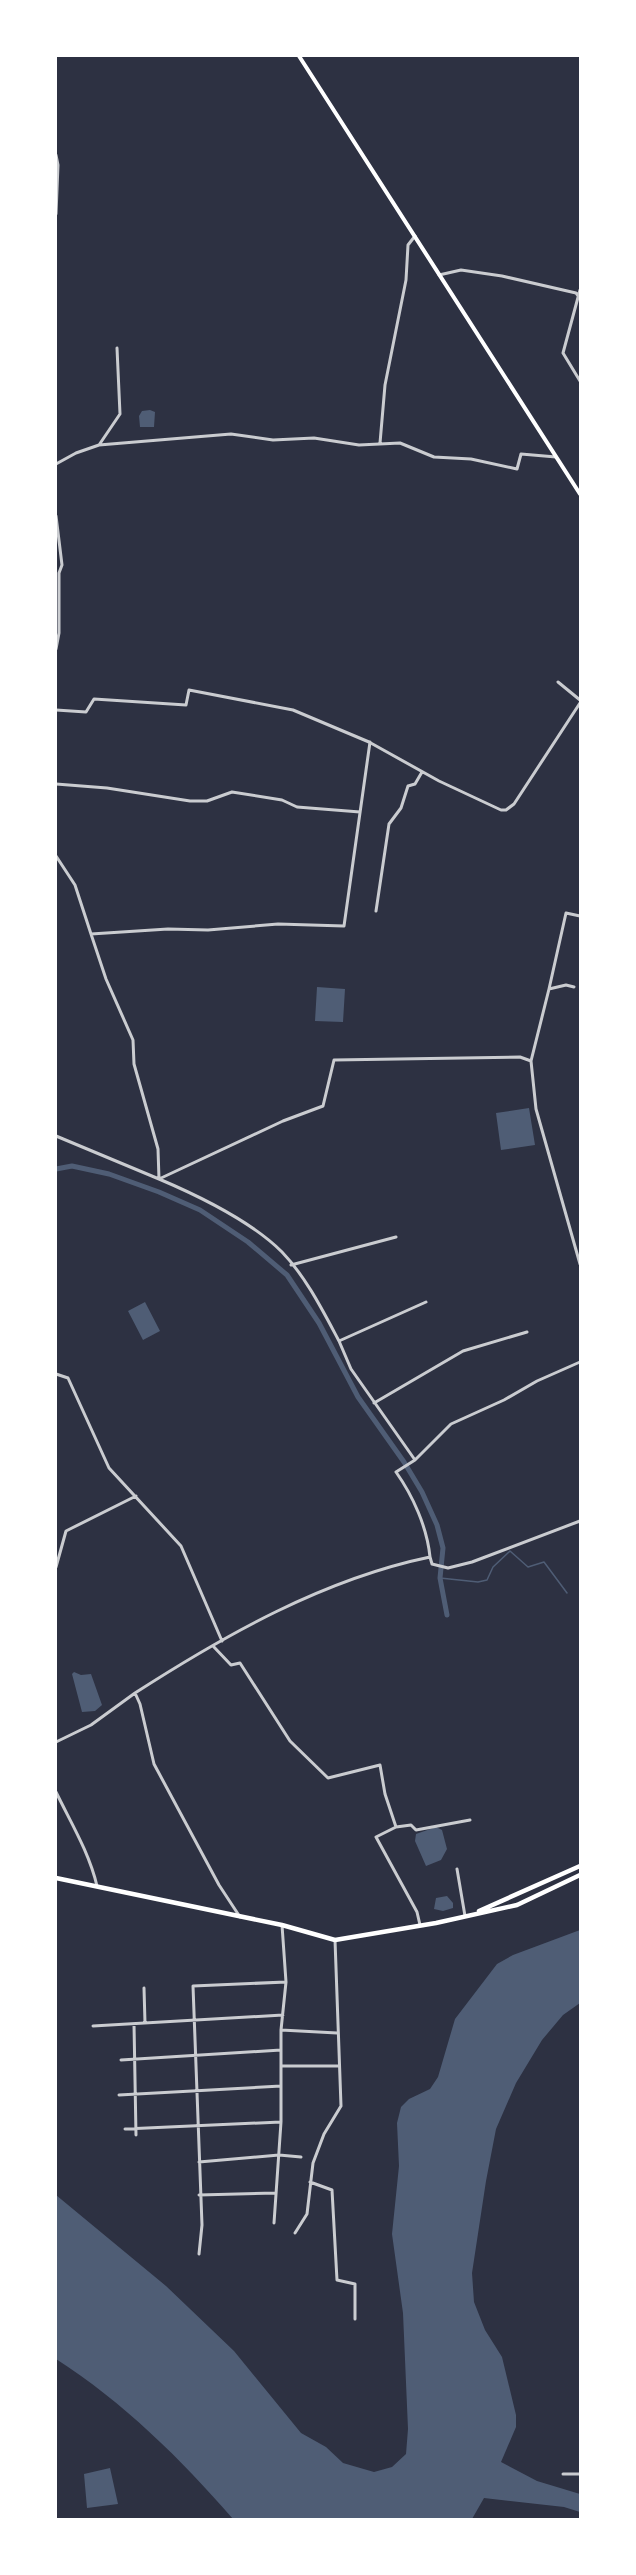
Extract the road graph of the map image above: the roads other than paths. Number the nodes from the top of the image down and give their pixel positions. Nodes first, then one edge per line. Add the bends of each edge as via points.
1 (299, 56) edge
2 (56, 155) edge
3 (56, 214) edge
4 (415, 236) junction
5 (439, 275) junction
6 (580, 290) edge
7 (579, 297) junction
8 (117, 348) dead end
9 (580, 381) edge
10 (380, 444) junction
11 (99, 445) junction
12 (556, 457) junction
13 (56, 464) edge
14 (580, 494) edge
15 (56, 516) edge
16 (56, 649) edge
17 (558, 682) dead end
18 (580, 701) edge
19 (56, 710) edge
20 (370, 742) junction
21 (422, 772) junction
22 (56, 784) edge
23 (360, 812) junction
24 (56, 856) edge
25 (376, 911) dead end
26 (580, 916) edge
27 (91, 934) junction
28 (574, 987) dead end
29 (549, 989) junction
30 (531, 1061) junction
31 (56, 1136) edge
32 (159, 1179) junction
33 (396, 1237) dead end
34 (580, 1264) edge
35 (291, 1265) junction
36 (426, 1302) dead end
37 (527, 1332) dead end
38 (339, 1341) junction
39 (580, 1362) edge
40 (56, 1374) edge
41 (374, 1403) junction
42 (413, 1460) junction
43 (136, 1496) junction
44 (580, 1521) edge
45 (430, 1557) junction
46 (56, 1567) edge
47 (222, 1641) junction
48 (213, 1646) junction
49 (135, 1693) junction
50 (56, 1742) edge
51 (56, 1792) edge
52 (470, 1820) dead end
53 (396, 1827) junction
54 (580, 1866) edge
55 (457, 1869) dead end
56 (580, 1875) edge
57 (56, 1878) edge
58 (97, 1886) junction
59 (465, 1916) junction
60 (241, 1918) junction
61 (282, 1925) junction
62 (420, 1926) junction
63 (335, 1940) junction
64 (286, 1982) junction
65 (144, 1988) dead end
66 (283, 2015) junction
67 (196, 2020) junction
68 (145, 2023) junction
69 (134, 2024) junction
70 (93, 2026) dead end
71 (281, 2030) junction
72 (337, 2033) junction
73 (281, 2050) junction
74 (197, 2056) junction
75 (135, 2059) junction
76 (121, 2060) dead end
77 (281, 2066) junction
78 (339, 2066) junction
79 (281, 2086) junction
80 (198, 2090) junction
81 (135, 2094) junction
82 (119, 2095) dead end
83 (281, 2122) junction
84 (199, 2126) junction
85 (125, 2129) dead end
86 (135, 2129) junction
87 (136, 2135) dead end
88 (279, 2155) junction
89 (301, 2157) dead end
90 (199, 2162) junction
91 (310, 2182) junction
92 (276, 2193) junction
93 (200, 2195) junction
94 (274, 2223) dead end
95 (295, 2233) dead end
96 (199, 2254) dead end
97 (355, 2319) dead end
98 (563, 2474) dead end
99 (580, 2475) edge

1 - 4 main road
2 - 3 street
4 - 5 main road
4 - 10 street via 408,245 406,280 385,385
5 - 7 street via 462,270 502,276 576,293
5 - 12 main road
6 - 7 street
7 - 9 street via 563,353
8 - 11 street via 120,414
10 - 11 street via 314,438 273,440 231,434
10 - 12 street via 400,443 434,457 471,459 517,469 521,454
11 - 13 street
12 - 14 main road
15 - 16 street via 62,566
17 - 18 street
18 - 21 street via 507,810
19 - 20 street via 86,712 94,699 186,705 189,690 293,710
20 - 21 street
20 - 23 street
21 - 25 street via 415,784 408,786 401,808 389,824
22 - 23 street via 190,801 207,801 232,792 282,800 297,807
23 - 27 street via 344,926 278,924
24 - 27 street via 75,885
26 - 29 street via 566,913
27 - 32 street via 133,1040 134,1064 158,1149
28 - 29 street
29 - 30 street
30 - 32 street via 334,1060 323,1106
30 - 34 street via 536,1109
31 - 32 street
32 - 35 street via 206,1199 273,1246
33 - 35 street
35 - 38 street via 317,1298
36 - 38 street
37 - 41 street via 463,1351
38 - 41 street via 351,1369
39 - 42 street via 451,1424
40 - 43 street via 68,1378 109,1468
41 - 42 street
42 - 45 street via 397,1471 426,1533
43 - 46 street via 66,1531
43 - 47 street via 181,1546
44 - 45 street via 448,1568 432,1564
45 - 47 street via 355,1578
47 - 48 street
48 - 49 street
48 - 53 street via 231,1665 240,1663 290,1741 328,1778 380,1765
49 - 50 street via 91,1725
49 - 60 street via 154,1764
51 - 58 street via 82,1843
52 - 53 street via 416,1830 411,1825
53 - 62 street via 376,1838 417,1912
54 - 59 main road
55 - 59 street
56 - 59 main road via 517,1905
57 - 58 main road
58 - 60 main road
59 - 62 main road
60 - 61 main road
61 - 63 main road
61 - 64 street
62 - 63 main road
63 - 72 street
64 - 66 street
64 - 67 street via 193,1986
65 - 68 street
66 - 67 street
66 - 71 street
67 - 68 street
67 - 74 street
68 - 69 street
69 - 70 street
69 - 75 street
71 - 72 street
71 - 73 street
72 - 78 street
73 - 74 street
73 - 77 street
74 - 75 street
74 - 80 street
75 - 76 street
75 - 81 street
77 - 78 street
77 - 79 street
78 - 91 street via 341,2106 324,2134
79 - 80 street
79 - 83 street
80 - 81 street
80 - 84 street
81 - 82 street
81 - 86 street
83 - 84 street
83 - 88 street
84 - 86 street
84 - 90 street
85 - 86 street
86 - 87 street
88 - 89 street
88 - 90 street
88 - 92 street
90 - 93 street
91 - 95 street via 307,2214
91 - 97 street via 332,2190 337,2280 355,2284
92 - 93 street
92 - 94 street
93 - 96 street
98 - 99 street

